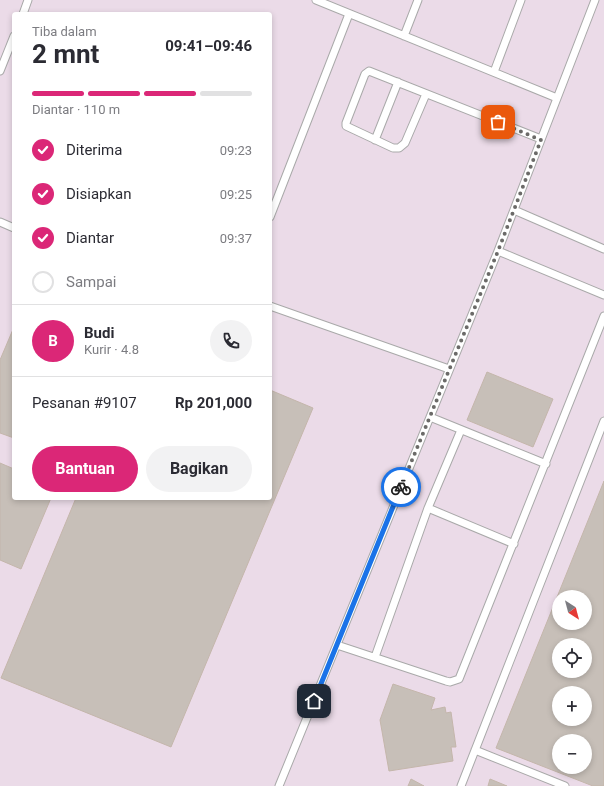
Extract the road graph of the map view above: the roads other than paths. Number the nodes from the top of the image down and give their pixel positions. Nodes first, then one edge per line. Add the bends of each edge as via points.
1 (28, 0) edge
2 (316, 0) edge
3 (418, 0) edge
4 (521, 0) edge
5 (595, 0) edge
6 (24, 12) edge
7 (349, 14) junction
8 (404, 36) junction
9 (12, 41) edge
10 (0, 71) edge
11 (494, 72) junction
12 (398, 82) junction
13 (426, 94) junction
14 (557, 98) junction
15 (375, 140) junction
16 (541, 140) junction
17 (514, 210) junction
18 (272, 211) edge
19 (0, 222) edge
20 (12, 227) edge
21 (604, 249) edge
22 (498, 251) junction
23 (604, 295) edge
24 (272, 307) edge
25 (604, 316) edge
26 (449, 369) junction
27 (430, 416) junction
28 (604, 421) edge
29 (461, 430) junction
30 (546, 464) junction
31 (428, 508) junction
32 (514, 544) junction
33 (337, 645) junction
34 (375, 657) junction
35 (475, 750) junction
36 (279, 786) edge
37 (461, 786) edge
38 (565, 786) edge

1 - 6 lane
2 - 7 lane
3 - 8 lane
4 - 11 lane
5 - 14 lane
7 - 8 lane
7 - 18 lane
8 - 11 lane
9 - 10 lane
11 - 14 lane
12 - 13 lane
12 - 15 lane
12 - 15 lane via 368,71 346,123 347,128
13 - 15 lane via 401,147 394,148
13 - 16 lane
14 - 16 lane
16 - 17 lane
17 - 21 lane
17 - 22 lane
19 - 20 lane
22 - 23 lane
22 - 26 lane
24 - 26 lane
25 - 30 lane
26 - 27 lane
27 - 29 lane
27 - 33 lane
28 - 35 lane
29 - 30 lane
29 - 31 lane
30 - 32 lane
31 - 32 lane
31 - 34 lane
32 - 34 lane via 459,678 446,681
33 - 34 lane
33 - 36 lane
35 - 37 lane
35 - 38 lane

